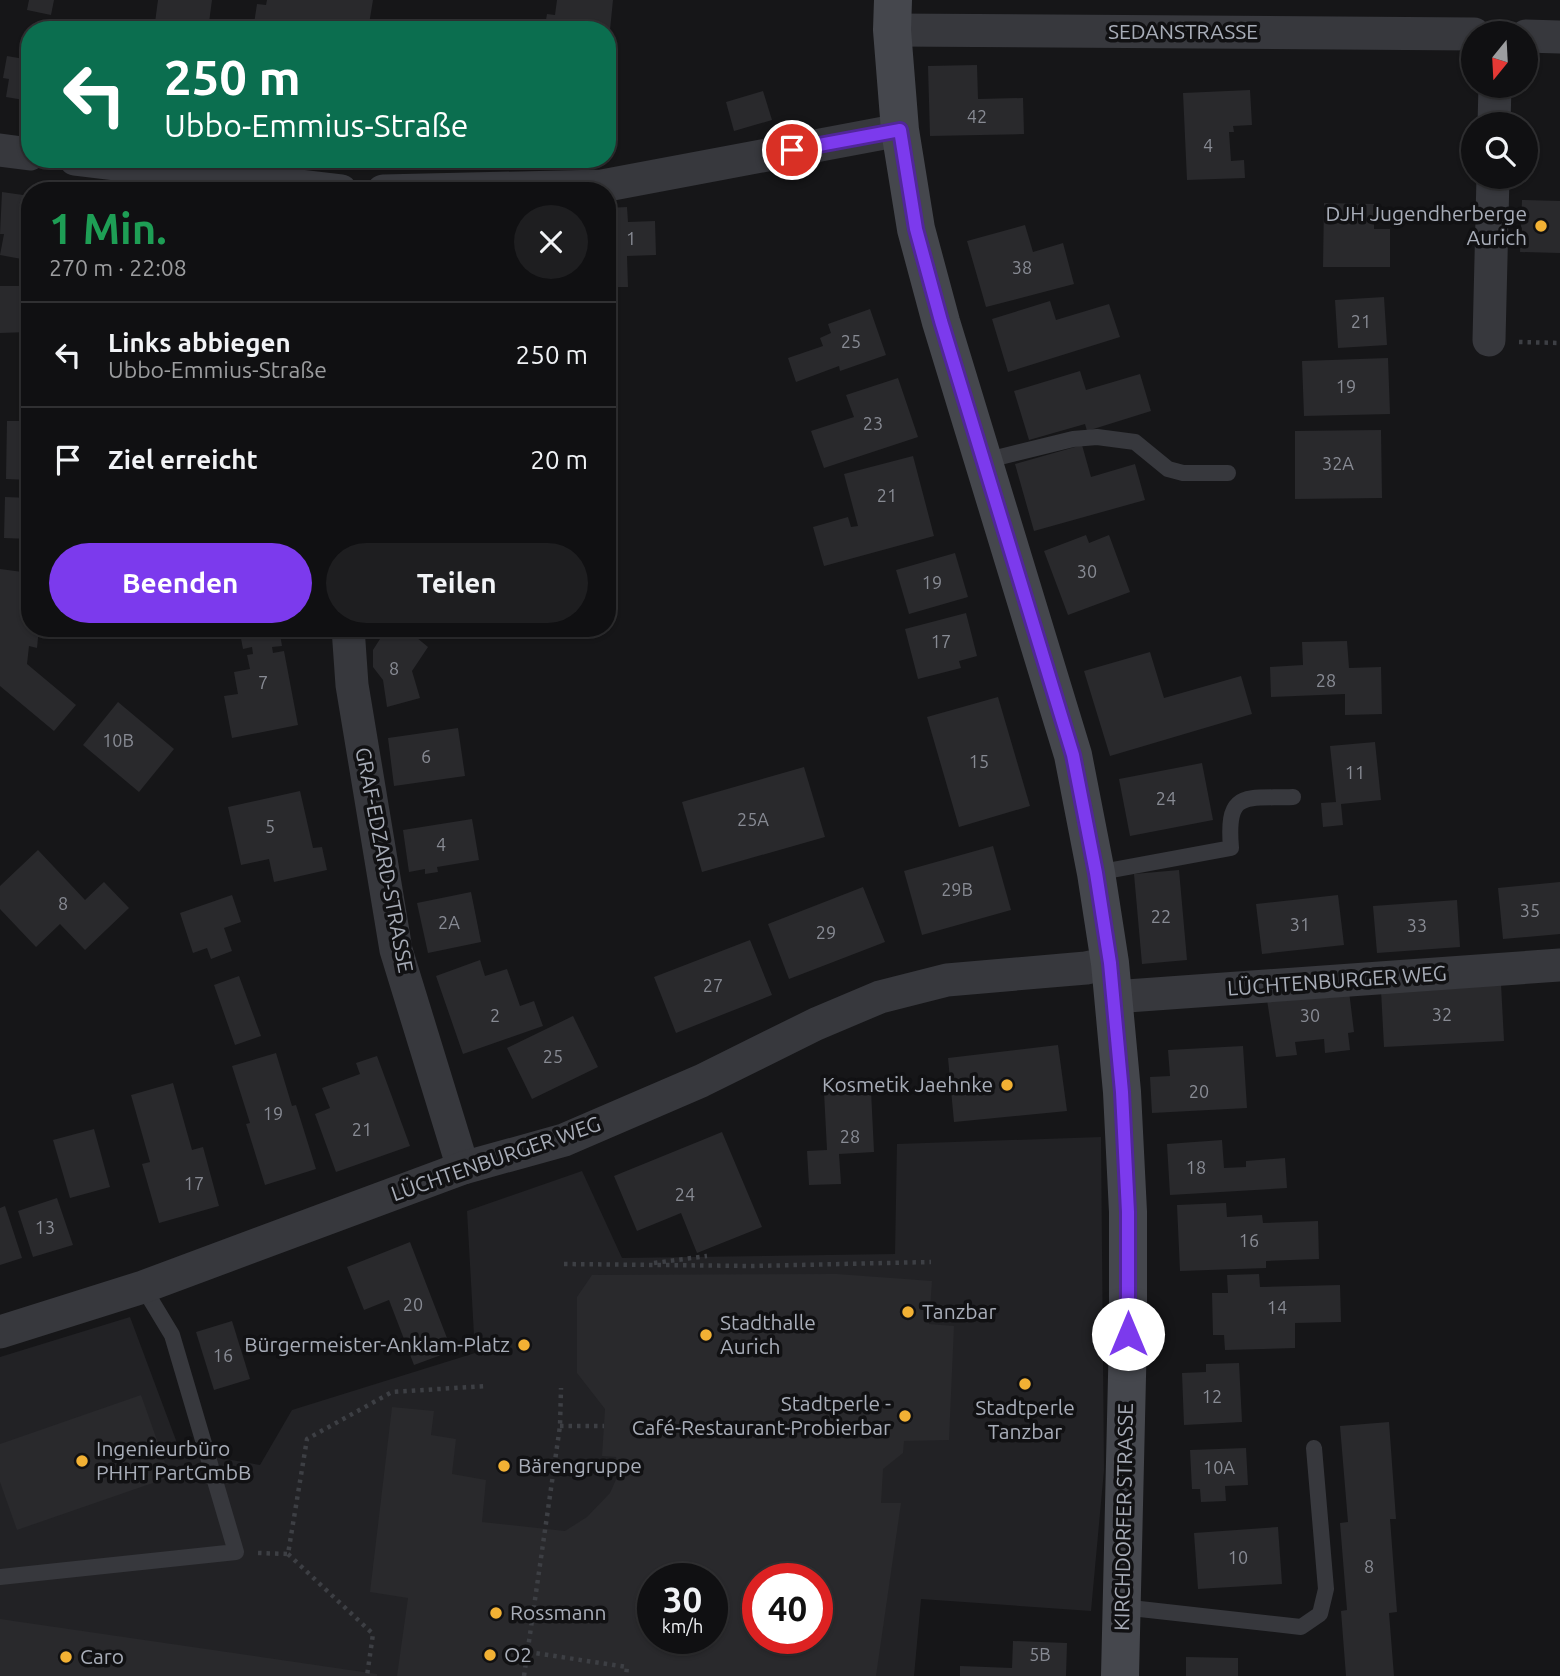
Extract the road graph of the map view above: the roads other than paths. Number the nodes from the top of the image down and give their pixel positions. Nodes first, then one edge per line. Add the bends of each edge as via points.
1 (893, 15) edge
2 (1461, 34) edge
3 (1538, 36) edge
4 (1560, 37) edge
5 (900, 130) junction
6 (0, 150) edge
7 (21, 153) edge
8 (150, 168) edge
9 (266, 182) edge
10 (616, 184) edge
11 (1493, 189) edge
12 (1489, 340) dead end
13 (984, 461) junction
14 (1228, 473) dead end
15 (349, 637) edge
16 (1293, 797) dead end
17 (1096, 873) junction
18 (1560, 965) edge
19 (1112, 980) junction
20 (463, 1168) junction
21 (143, 1287) junction
22 (0, 1332) edge
23 (1314, 1448) dead end
24 (0, 1577) edge
25 (1122, 1607) junction
26 (1120, 1676) edge

1 - 2 street, SEDANSTRASSE
1 - 5 street, KIRCHDORFER STRASSE
3 - 4 street
5 - 10 street
5 - 13 street, KIRCHDORFER STRASSE via 916,229
6 - 7 street
8 - 9 street
11 - 12 street
13 - 14 lane via 1097,437 1135,442 1168,469
13 - 17 street, KIRCHDORFER STRASSE via 1073,755
15 - 20 street, GRAF-EDZARD-STRASSE via 352,685 396,950
16 - 17 lane via 1242,799 1235,804 1231,848
17 - 19 street, KIRCHDORFER STRASSE
18 - 19 street, LÜCHTENBURGER WEG
19 - 20 street, LÜCHTENBURGER WEG via 1086,968 947,980 880,996 564,1140
19 - 25 street, KIRCHDORFER STRASSE via 1128,1212
20 - 21 street, LÜCHTENBURGER WEG
21 - 22 street, LÜCHTENBURGER WEG
21 - 24 lane via 172,1335 236,1552
23 - 25 lane via 1326,1589 1320,1614 1301,1627
25 - 26 street, KIRCHDORFER STRASSE

